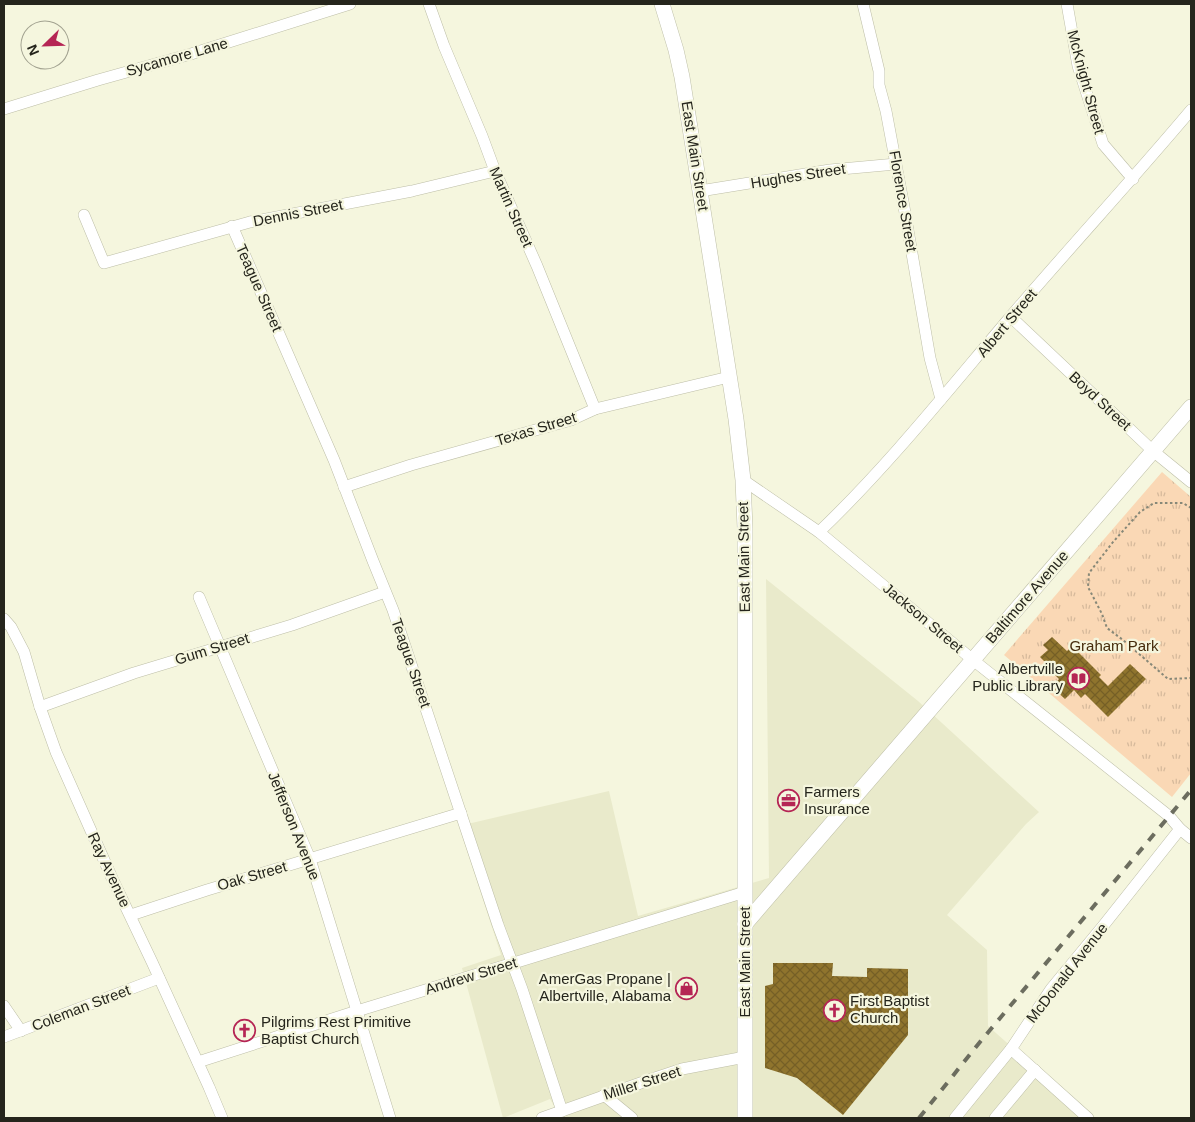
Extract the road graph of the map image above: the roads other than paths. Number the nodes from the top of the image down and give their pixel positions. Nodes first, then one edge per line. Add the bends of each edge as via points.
1 (350, 4) edge
2 (429, 4) edge
3 (662, 4) edge
4 (863, 4) edge
5 (1067, 4) edge
6 (4, 109) edge
7 (1191, 110) edge
8 (896, 164) junction
9 (495, 171) junction
10 (1133, 179) junction
11 (700, 191) junction
12 (84, 216) dead end
13 (232, 226) junction
14 (1011, 317) junction
15 (730, 376) junction
16 (941, 399) junction
17 (1191, 407) edge
18 (595, 409) junction
19 (1153, 451) junction
20 (743, 480) junction
21 (1191, 482) edge
22 (344, 487) junction
23 (819, 532) junction
24 (385, 592) junction
25 (199, 597) dead end
26 (4, 620) edge
27 (219, 647) junction
28 (973, 660) junction
29 (40, 707) junction
30 (461, 813) junction
31 (1187, 833) edge
32 (310, 859) junction
33 (745, 892) junction
34 (131, 915) junction
35 (745, 924) junction
36 (512, 964) junction
37 (159, 978) junction
38 (4, 1006) edge
39 (357, 1010) junction
40 (21, 1031) junction
41 (4, 1037) edge
42 (1011, 1049) junction
43 (745, 1057) junction
44 (198, 1062) junction
45 (1035, 1070) junction
46 (604, 1095) junction
47 (551, 1116) edge
48 (222, 1118) edge
49 (390, 1118) edge
50 (632, 1118) edge
51 (745, 1118) edge
52 (955, 1118) edge
53 (996, 1118) edge
54 (1088, 1118) edge

1 - 6 street, Sycamore Lane
2 - 9 street, Martin Street
3 - 11 main road, East Main Street via 682,77
4 - 8 street, Florence Street
5 - 10 street, McKnight Street via 1078,66 1103,144
7 - 10 street, Albert Street
8 - 11 street, Hughes Street via 830,170
8 - 16 street, Florence Street via 930,358
9 - 13 street, Dennis Street via 412,191
9 - 18 street, Martin Street via 538,266
10 - 14 street, Albert Street
11 - 15 main road, East Main Street
12 - 13 street, Dennis Street via 104,263
13 - 22 street, Teague Street
14 - 16 street, Albert Street
14 - 19 street, Boyd Street
15 - 18 street, Texas Street
15 - 20 main road, East Main Street
16 - 23 street, Albert Street via 856,497
17 - 19 main road, Baltimore Avenue
18 - 22 street, Texas Street via 571,420
19 - 21 street, Boyd Street
19 - 28 main road, Baltimore Avenue
20 - 23 street, Jackson Street
20 - 33 main road, East Main Street
22 - 24 street, Teague Street
23 - 28 street, Jackson Street
24 - 27 street, Gum Street
24 - 30 street, Teague Street
25 - 27 street, Jefferson Avenue
26 - 29 street, Ray Avenue via 24,652
27 - 29 street, Gum Street
27 - 32 street, Jefferson Avenue
28 - 31 street, Jackson Street
28 - 35 main road, Baltimore Avenue
29 - 34 street, Ray Avenue via 56,752
30 - 32 street, Oak Street
30 - 36 street, Teague Street
31 - 42 street, McDonald Avenue via 1051,989
32 - 34 street, Oak Street
32 - 39 street, Jefferson Avenue
33 - 35 main road, East Main Street
33 - 36 street, Andrew Street
34 - 37 street, Ray Avenue
35 - 43 main road, East Main Street
36 - 39 street, Andrew Street
36 - 47 street, Teague Street
37 - 40 street, Coleman Street
37 - 44 street, Ray Avenue
38 - 40 street
39 - 44 street, Andrew Street
39 - 49 street, Jefferson Avenue
40 - 41 street, Coleman Street
42 - 45 street
42 - 52 street, McDonald Avenue
43 - 46 street, Miller Street via 682,1069
43 - 51 main road, East Main Street
44 - 48 street, Ray Avenue
45 - 53 street
45 - 54 street
46 - 47 street, Miller Street
46 - 50 street

